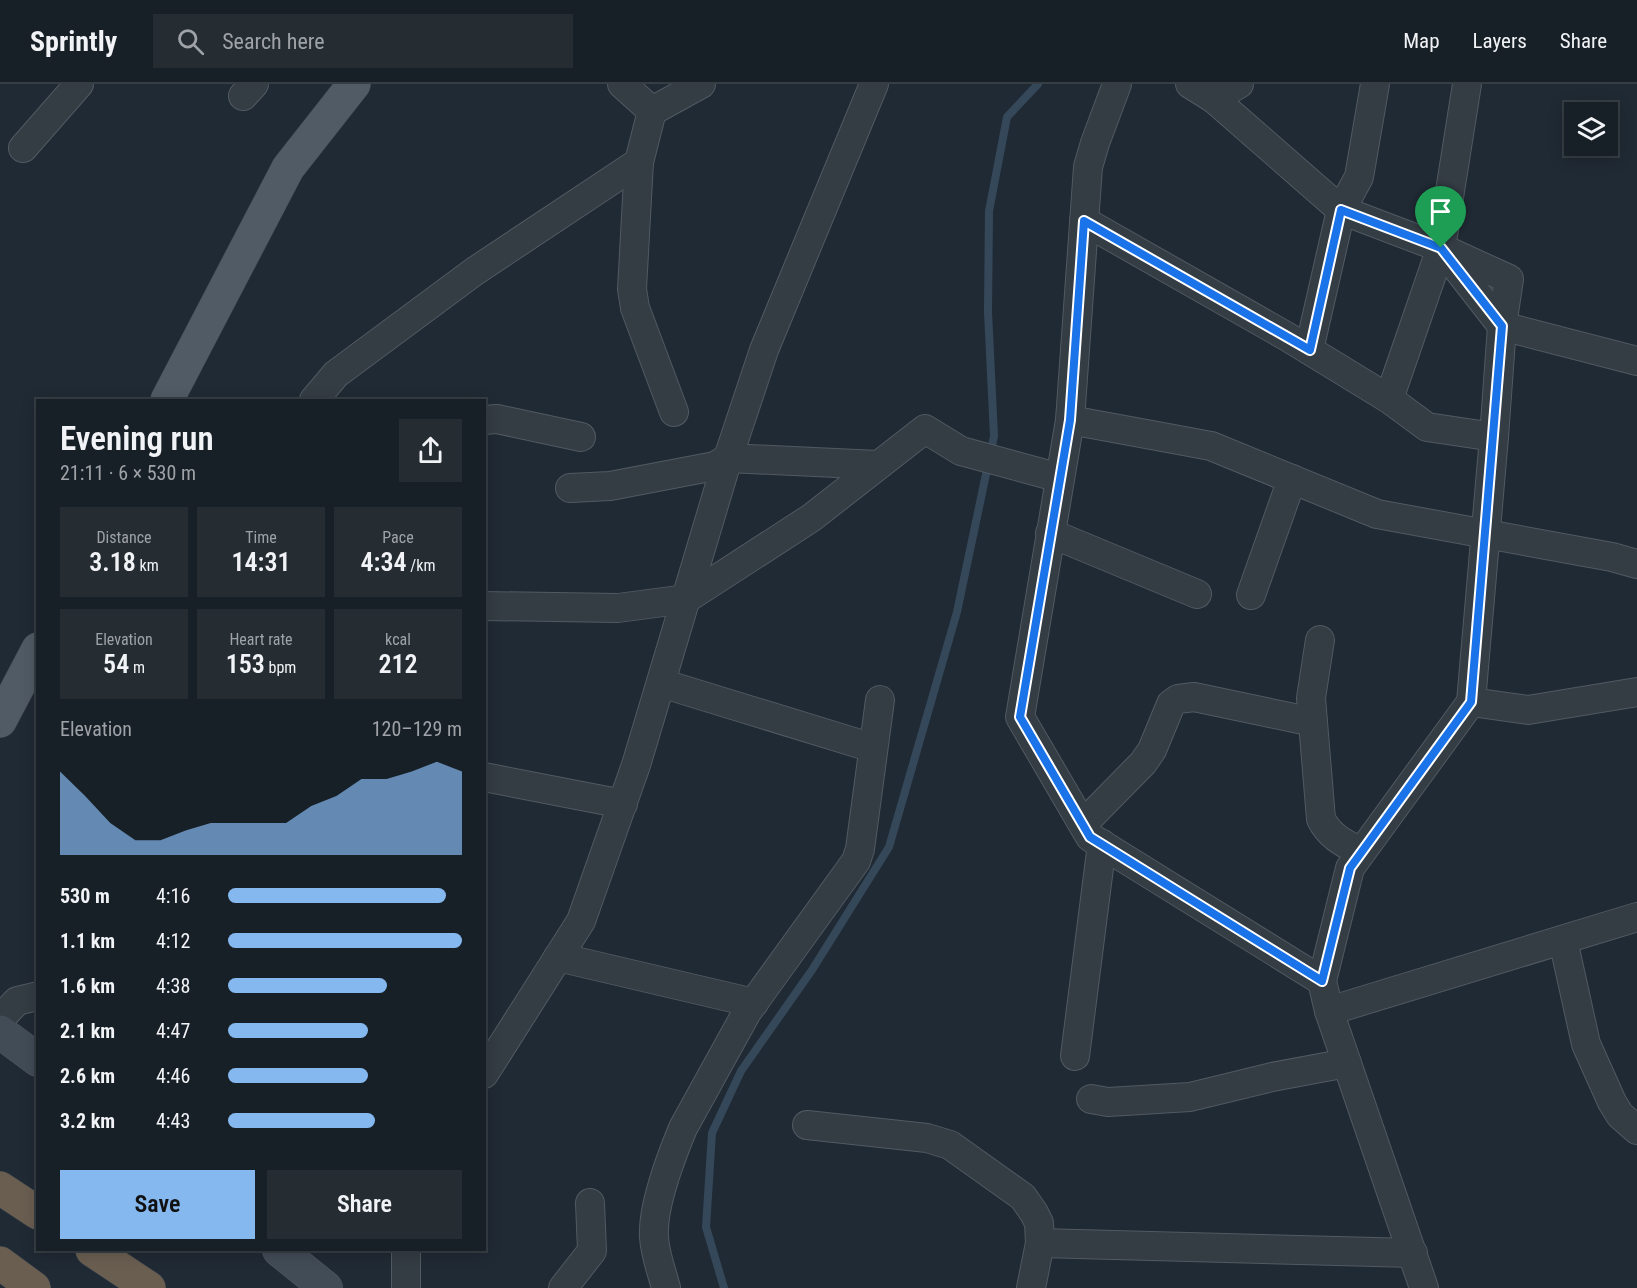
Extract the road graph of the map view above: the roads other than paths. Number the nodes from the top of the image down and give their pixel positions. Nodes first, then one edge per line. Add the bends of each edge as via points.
1 (79, 84) edge
2 (354, 84) edge
3 (622, 84) edge
4 (701, 84) edge
5 (874, 84) edge
6 (1117, 84) edge
7 (1190, 84) edge
8 (1239, 84) edge
9 (1375, 84) edge
10 (1467, 84) edge
11 (1214, 99) junction
12 (652, 111) junction
13 (23, 148) dead end
14 (639, 162) junction
15 (1341, 210) junction
16 (1084, 221) junction
17 (1441, 248) junction
18 (1502, 326) junction
19 (1310, 350) junction
20 (1637, 361) edge
21 (168, 399) edge
22 (315, 399) edge
23 (1389, 399) junction
24 (674, 412) dead end
25 (486, 420) edge
26 (1070, 420) junction
27 (581, 437) dead end
28 (1494, 437) junction
29 (728, 458) junction
30 (878, 465) junction
31 (1060, 478) junction
32 (1292, 479) junction
33 (570, 488) dead end
34 (1050, 533) junction
35 (1486, 534) junction
36 (1637, 564) edge
37 (1197, 594) dead end
38 (1251, 595) dead end
39 (686, 599) junction
40 (486, 606) edge
41 (1320, 640) dead end
42 (36, 657) edge
43 (30, 682) edge
44 (661, 683) junction
45 (1637, 692) edge
46 (880, 700) dead end
47 (1471, 702) junction
48 (0, 721) edge
49 (1313, 722) junction
50 (873, 748) junction
51 (486, 777) edge
52 (623, 804) junction
53 (1083, 824) junction
54 (1102, 844) junction
55 (1361, 852) junction
56 (1637, 918) edge
57 (1563, 940) junction
58 (558, 957) junction
59 (1322, 981) junction
60 (36, 996) edge
61 (754, 1003) junction
62 (0, 1019) edge
63 (1333, 1020) junction
64 (0, 1032) edge
65 (1075, 1056) dead end
66 (36, 1059) edge
67 (1347, 1063) junction
68 (486, 1071) edge
69 (1091, 1099) dead end
70 (807, 1125) dead end
71 (1637, 1130) edge
72 (0, 1188) edge
73 (590, 1203) dead end
74 (36, 1212) edge
75 (1040, 1242) junction
76 (94, 1251) edge
77 (280, 1251) edge
78 (406, 1251) edge
79 (1413, 1253) junction
80 (0, 1263) edge
81 (34, 1288) edge
82 (149, 1288) edge
83 (326, 1288) edge
84 (406, 1288) edge
85 (563, 1288) edge
86 (666, 1288) edge
87 (1031, 1288) edge
88 (1424, 1288) edge

1 - 13 street
2 - 21 main road via 288,168
3 - 12 street
4 - 12 street
5 - 29 street via 764,350
6 - 16 street via 1088,167
7 - 11 street
8 - 11 street
9 - 15 street via 1359,177
10 - 17 street
11 - 15 street
12 - 14 street
14 - 22 street via 475,271 336,374
14 - 24 street via 632,289 635,308
15 - 17 street
15 - 19 street
16 - 19 street
16 - 26 street
17 - 18 street via 1509,279
17 - 23 street
18 - 20 street
18 - 28 street
19 - 23 street
23 - 28 street via 1427,427
25 - 27 street
26 - 31 street
26 - 32 street via 1211,446
28 - 35 street
29 - 30 street
29 - 33 street via 715,466 622,484
29 - 39 street
30 - 31 street via 924,429 960,451
30 - 39 street via 811,518
31 - 34 street
32 - 35 street via 1377,514
32 - 38 street
34 - 37 street
34 - 53 street via 1020,717
35 - 36 street
35 - 47 street
39 - 40 street via 618,608
39 - 44 street
41 - 49 street via 1311,686
42 - 43 main road
43 - 48 main road
44 - 50 street
44 - 52 street
45 - 47 street via 1528,710
46 - 50 street
47 - 55 street
49 - 53 street via 1194,697 1178,699 1171,704 1143,763
49 - 55 street via 1321,819 1332,836
50 - 61 street via 856,861
51 - 52 street
52 - 58 street via 581,921
53 - 54 street via 1090,837
54 - 59 street
54 - 65 street
55 - 59 street via 1350,868
56 - 57 street
57 - 63 street
57 - 71 street via 1586,1044 1612,1102
58 - 61 street
58 - 68 street
59 - 63 street
60 - 62 street via 17,1001
61 - 86 street via 683,1128 656,1208 654,1238
63 - 67 street
64 - 66 street
67 - 69 street via 1190,1097 1108,1102
67 - 79 street
70 - 75 street via 950,1144 1023,1197 1040,1224
72 - 74 highway
73 - 85 street via 592,1251
75 - 79 street
75 - 87 street
76 - 82 highway
77 - 83 street
78 - 84 street
79 - 88 street
80 - 81 highway

